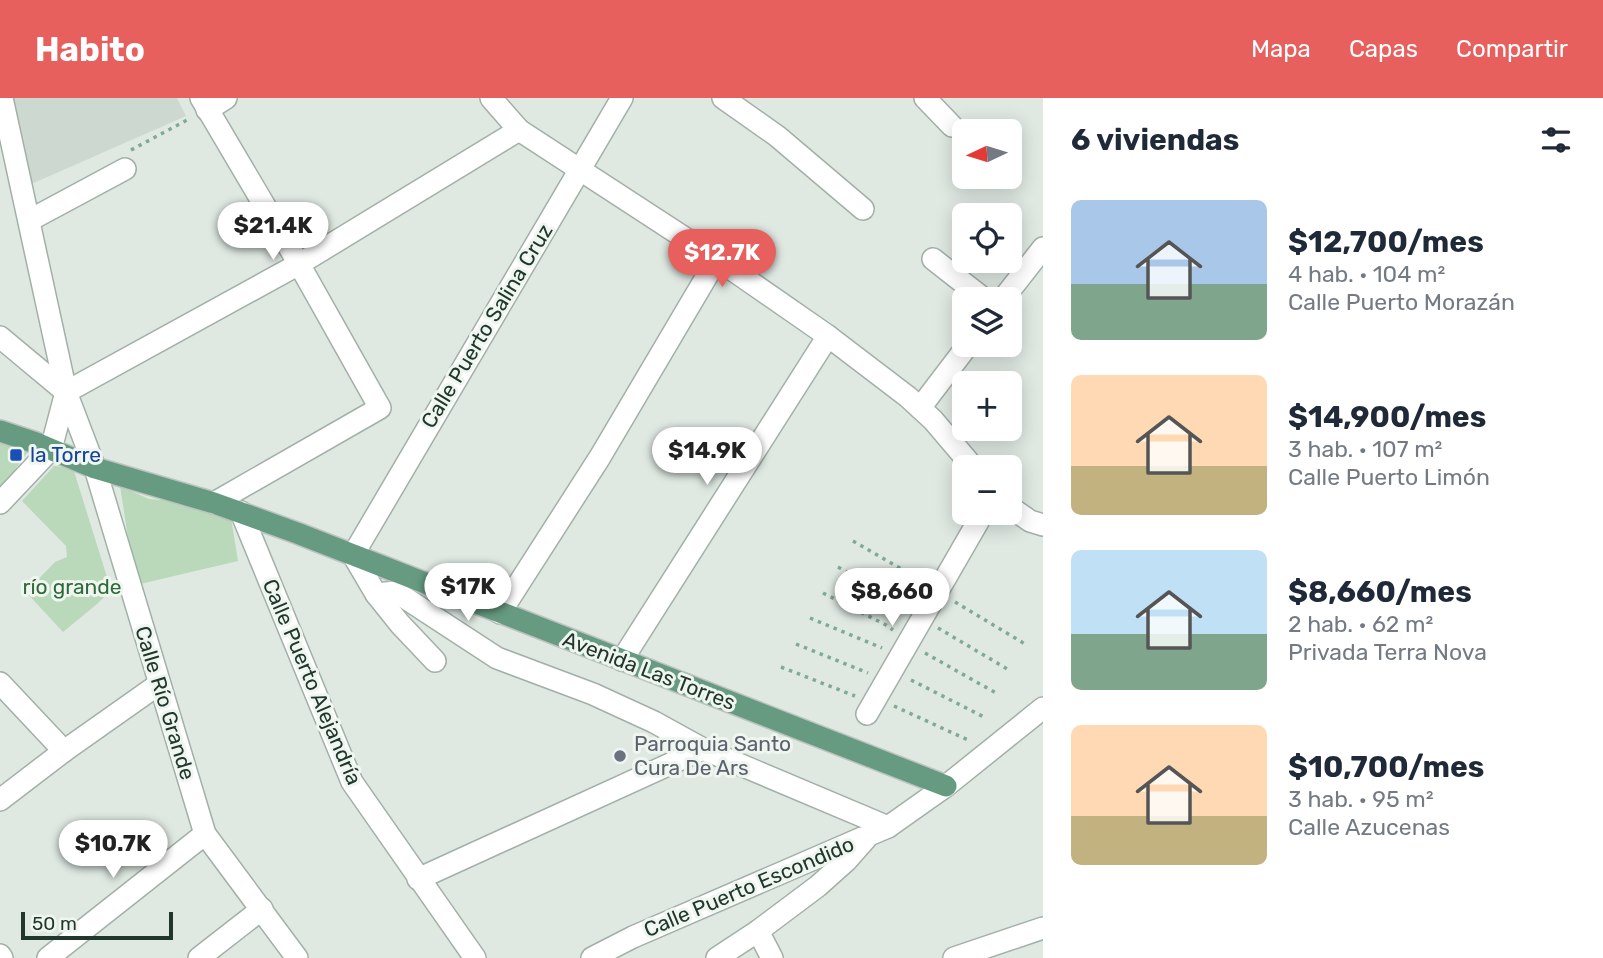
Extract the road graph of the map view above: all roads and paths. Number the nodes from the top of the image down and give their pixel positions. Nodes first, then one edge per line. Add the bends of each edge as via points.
1 (2, 98) edge
2 (226, 98) edge
3 (491, 98) edge
4 (622, 98) edge
5 (723, 98) edge
6 (925, 98) edge
7 (204, 104) edge
8 (952, 126) dead end
9 (519, 130) junction
10 (6, 133) edge
11 (125, 169) joint
12 (580, 170) junction
13 (863, 209) dead end
14 (30, 220) junction
15 (1043, 248) edge
16 (933, 259) dead end
17 (717, 260) junction
18 (299, 264) junction
19 (969, 287) edge
20 (1012, 287) edge
21 (828, 336) junction
22 (0, 337) edge
23 (959, 357) edge
24 (66, 391) junction
25 (920, 408) junction
26 (0, 431) edge
27 (51, 449) junction
28 (962, 455) edge
29 (94, 468) junction
30 (214, 502) junction
31 (0, 503) edge
32 (242, 512) junction
33 (1022, 515) edge
34 (976, 525) edge
35 (1043, 525) edge
36 (353, 555) junction
37 (376, 594) junction
38 (500, 613) junction
39 (810, 618) dead end
40 (796, 644) dead end
41 (622, 660) junction
42 (435, 661) dead end
43 (781, 667) dead end
44 (0, 682) edge
45 (159, 684) junction
46 (883, 687) junction
47 (1043, 708) edge
48 (984, 717) dead end
49 (968, 740) dead end
50 (702, 749) junction
51 (64, 751) junction
52 (946, 786) junction
53 (0, 800) edge
54 (879, 831) junction
55 (205, 834) junction
56 (418, 879) junction
57 (262, 909) junction
58 (1043, 928) edge
59 (758, 931) junction
60 (48, 958) edge
61 (199, 958) edge
62 (297, 958) edge
63 (475, 958) edge
64 (592, 958) edge
65 (717, 958) edge
66 (772, 958) edge
67 (954, 958) edge

1 - 10 street, Calle Río Grande
2 - 7 street
3 - 9 street
4 - 12 street, Calle Puerto Salina Cruz
5 - 13 street via 777,135
6 - 8 street
7 - 11 path via 129,150
7 - 18 street
9 - 12 street
9 - 18 street
10 - 14 street, Calle Río Grande
11 - 14 street
12 - 17 street
12 - 36 street, Calle Puerto Salina Cruz
14 - 24 street, Calle Río Grande
15 - 20 street
16 - 19 street
17 - 21 street
17 - 38 street
18 - 24 street
18 - 30 street via 380,408
21 - 25 street
21 - 41 street
22 - 24 street
23 - 25 street
24 - 27 street
24 - 29 street, Calle Río Grande
25 - 28 street
26 - 27 main road, Avenida Las Torres
27 - 29 main road, Avenida Las Torres
27 - 31 street
29 - 30 main road, Avenida Las Torres
29 - 45 street, Calle Río Grande
30 - 32 main road, Avenida Las Torres
32 - 36 main road, Avenida Las Torres
32 - 56 street, Calle Puerto Alejandría via 352,782
33 - 35 street
34 - 46 street
36 - 37 street
36 - 38 main road, Avenida Las Torres
37 - 42 street
37 - 50 street, Avenida Las Torres via 396,592 497,658 593,694
38 - 41 main road, Avenida Las Torres
39 - 46 path
40 - 46 path
41 - 52 main road, Avenida Las Torres
43 - 46 path
44 - 51 street
45 - 51 street
45 - 55 street, Calle Río Grande
46 - 48 path
46 - 49 path
47 - 52 street
50 - 54 street, Avenida Las Torres
50 - 56 street
51 - 53 street
52 - 54 street
54 - 59 street via 818,886
54 - 64 street, Calle Puerto Escondido
55 - 57 street, Calle Río Grande
55 - 60 street
56 - 63 street, Calle Puerto Alejandría
57 - 61 street
57 - 62 street, Calle Río Grande
58 - 67 street
59 - 65 street
59 - 66 street

